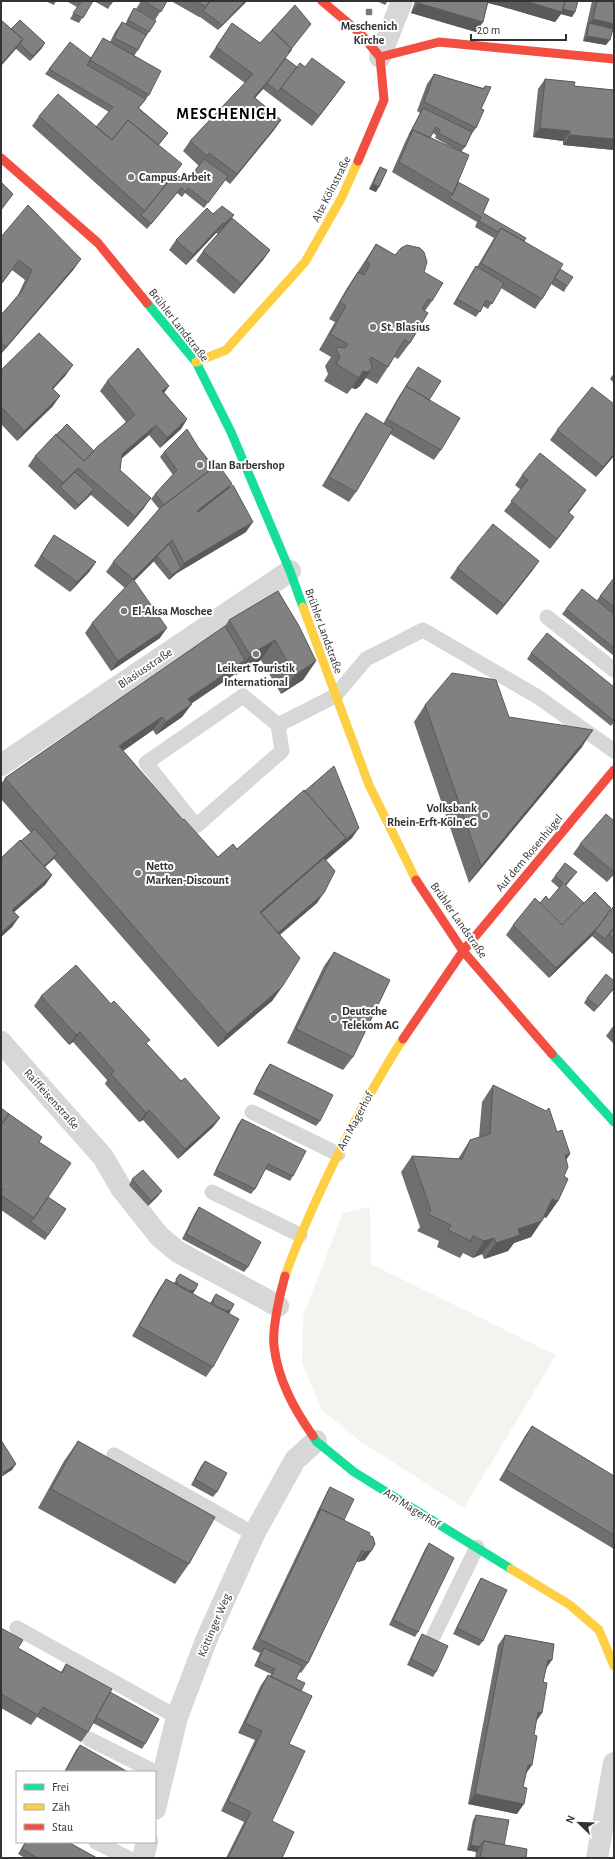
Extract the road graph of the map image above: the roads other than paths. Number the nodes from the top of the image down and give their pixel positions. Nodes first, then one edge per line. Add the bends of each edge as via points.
1 (322, 1) edge
2 (402, 1) edge
3 (380, 57) junction
4 (614, 59) edge
5 (1, 158) edge
6 (196, 362) junction
7 (290, 571) junction
8 (547, 617) dead end
9 (614, 670) edge
10 (335, 696) junction
11 (278, 725) junction
12 (614, 751) edge
13 (1, 765) edge
14 (614, 770) edge
15 (463, 951) junction
16 (1, 1042) edge
17 (252, 1112) dead end
18 (614, 1122) edge
19 (338, 1154) junction
20 (212, 1192) dead end
21 (300, 1235) junction
22 (278, 1306) junction
23 (316, 1440) junction
24 (114, 1455) dead end
25 (254, 1534) junction
26 (477, 1547) junction
27 (17, 1628) dead end
28 (434, 1634) dead end
29 (614, 1666) edge
30 (177, 1717) junction
31 (89, 1739) edge
32 (614, 1763) edge
33 (154, 1771) edge
34 (158, 1773) edge
35 (156, 1796) edge
36 (98, 1843) edge
37 (147, 1843) edge
38 (128, 1858) edge
39 (143, 1858) edge
40 (597, 1858) edge

1 - 3 street via 360,33
2 - 3 street
3 - 4 street via 439,42
3 - 6 street, Alte Kölnstraße via 384,100 342,197 305,262 226,350
5 - 6 street, Brühler Landstraße via 98,244
6 - 7 street, Brühler Landstraße via 231,432
7 - 10 street, Brühler Landstraße
7 - 13 street, Blasiusstraße
8 - 9 lane
10 - 11 lane
10 - 12 lane via 366,659 422,630 538,697
10 - 15 street, Brühler Landstraße via 369,785 414,876
11 - 11 lane via 282,751 196,826 146,763 243,696
14 - 15 street, Auf dem Rosenhügel
15 - 18 street, Brühler Landstraße via 536,1038
15 - 19 street, Am Magerhof via 384,1067
16 - 22 street, Raiffeisenstraße via 103,1157 121,1188 159,1236 178,1252
17 - 19 lane
19 - 21 street, Am Magerhof
20 - 21 lane
21 - 22 street, Am Magerhof
22 - 23 street, Am Magerhof via 274,1345 283,1382 296,1412
23 - 25 street, Köttinger Weg via 295,1460
23 - 26 street, Am Magerhof via 354,1472
24 - 25 lane
25 - 30 street, Köttinger Weg via 207,1638
26 - 28 lane
26 - 29 street, Am Magerhof via 570,1605 599,1630
27 - 30 lane
30 - 34 street, Köttinger Weg
31 - 33 lane
32 - 40 street
34 - 35 street, Köttinger Weg
36 - 38 lane
37 - 39 street

